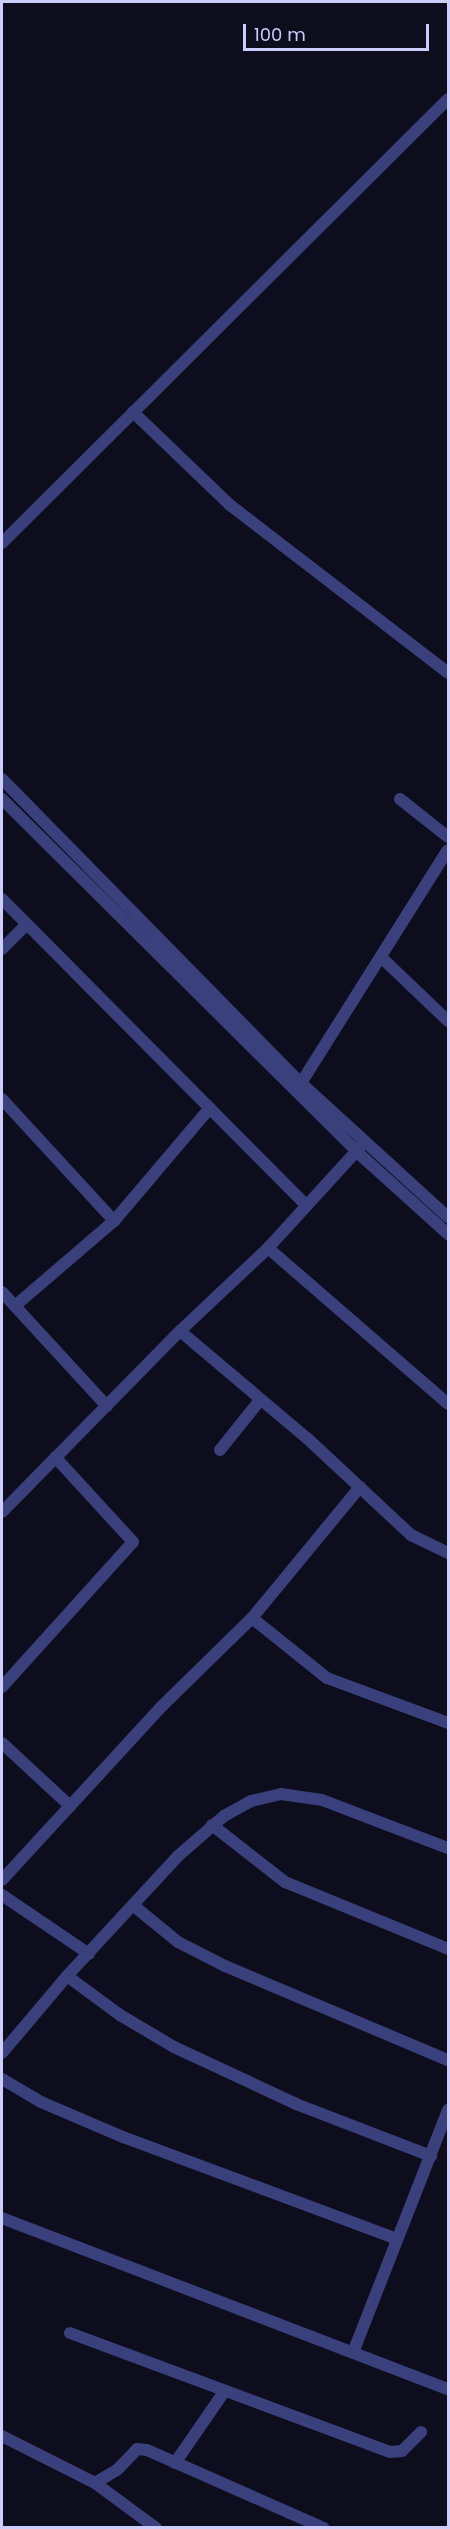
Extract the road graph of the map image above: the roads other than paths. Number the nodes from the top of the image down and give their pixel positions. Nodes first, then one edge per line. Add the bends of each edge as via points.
1 (448, 99) edge
2 (133, 412) junction
3 (2, 543) edge
4 (448, 673) edge
5 (2, 778) edge
6 (2, 799) edge
7 (400, 799) dead end
8 (448, 837) edge
9 (448, 850) edge
10 (2, 899) edge
11 (27, 924) junction
12 (2, 949) edge
13 (381, 957) junction
14 (448, 1021) edge
15 (302, 1083) junction
16 (2, 1099) edge
17 (210, 1108) junction
18 (360, 1147) junction
19 (306, 1205) junction
20 (448, 1217) edge
21 (114, 1221) junction
22 (448, 1234) edge
23 (268, 1248) junction
24 (2, 1292) edge
25 (16, 1305) junction
26 (180, 1331) junction
27 (260, 1400) junction
28 (448, 1404) edge
29 (107, 1406) junction
30 (220, 1450) dead end
31 (55, 1457) junction
32 (360, 1487) junction
33 (2, 1493) edge
34 (11, 1503) junction
35 (2, 1512) edge
36 (448, 1553) edge
37 (252, 1618) junction
38 (2, 1687) edge
39 (448, 1723) edge
40 (2, 1743) edge
41 (70, 1806) junction
42 (212, 1825) junction
43 (448, 1848) edge
44 (2, 1880) edge
45 (2, 1895) edge
46 (134, 1906) junction
47 (448, 1949) edge
48 (89, 1954) junction
49 (67, 1976) junction
50 (2, 2053) edge
51 (448, 2060) edge
52 (2, 2079) edge
53 (448, 2110) edge
54 (432, 2156) junction
55 (2, 2218) edge
56 (397, 2239) junction
57 (70, 2333) dead end
58 (354, 2350) junction
59 (448, 2389) edge
60 (224, 2392) junction
61 (421, 2432) dead end
62 (2, 2436) edge
63 (175, 2463) junction
64 (95, 2483) junction
65 (156, 2528) edge
66 (324, 2528) edge

1 - 2 street
2 - 3 street
2 - 4 street via 230,505
5 - 15 street
6 - 18 street
7 - 8 street
9 - 13 street
10 - 11 street
11 - 12 street
11 - 17 street
13 - 14 street
13 - 15 street
15 - 18 street
16 - 21 street
17 - 19 street
17 - 21 street
18 - 19 street
18 - 20 street
18 - 22 street
19 - 23 street
21 - 25 street
23 - 26 street
23 - 28 street
24 - 25 street
25 - 29 street
26 - 27 street
26 - 29 street
27 - 30 street
27 - 32 street
29 - 31 street
31 - 34 street
31 - 38 street via 134,1542
32 - 36 street via 411,1535
32 - 37 street
33 - 34 street
34 - 35 street
37 - 39 street via 327,1678
37 - 41 street via 159,1708
40 - 41 street
41 - 44 street
42 - 43 street via 251,1801 281,1794 322,1800
42 - 46 street
42 - 47 street via 285,1882
45 - 48 street
46 - 48 street
46 - 51 street via 178,1942 225,1966
48 - 49 street
49 - 50 street
49 - 54 street via 120,2016 174,2047 296,2103
52 - 56 street via 41,2102 123,2137
53 - 54 street
54 - 56 street
55 - 58 street
56 - 58 street
57 - 60 street
58 - 59 street
60 - 61 street via 390,2452 402,2451
60 - 63 street
62 - 64 street
63 - 64 street via 137,2449 117,2470
63 - 66 street
64 - 65 street

